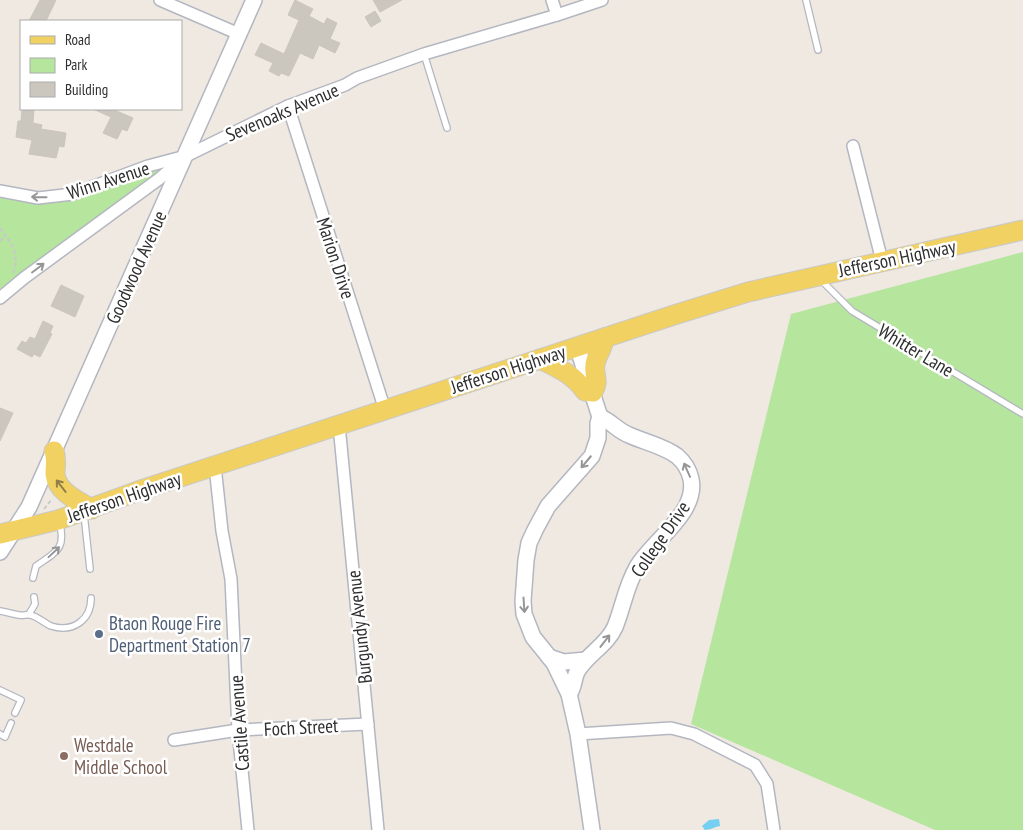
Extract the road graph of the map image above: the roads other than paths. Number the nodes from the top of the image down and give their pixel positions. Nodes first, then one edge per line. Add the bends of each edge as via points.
1 (160, 0) edge
2 (254, 0) edge
3 (552, 0) edge
4 (602, 0) edge
5 (806, 0) edge
6 (557, 16) junction
7 (239, 34) junction
8 (818, 50) dead end
9 (424, 54) junction
10 (288, 106) junction
11 (447, 128) dead end
12 (853, 146) dead end
13 (186, 156) junction
14 (0, 191) edge
15 (1023, 230) edge
16 (882, 261) junction
17 (817, 276) junction
18 (0, 298) edge
19 (604, 338) junction
20 (577, 346) junction
21 (540, 359) junction
22 (592, 392) junction
23 (385, 410) junction
24 (1023, 414) edge
25 (600, 417) junction
26 (339, 425) junction
27 (54, 451) junction
28 (215, 466) junction
29 (88, 510) junction
30 (58, 520) junction
31 (7, 533) edge
32 (0, 552) edge
33 (90, 569) dead end
34 (33, 578) dead end
35 (34, 597) dead end
36 (91, 598) dead end
37 (0, 610) edge
38 (29, 614) junction
39 (549, 657) junction
40 (586, 660) junction
41 (0, 690) edge
42 (569, 694) junction
43 (15, 713) dead end
44 (11, 723) dead end
45 (368, 724) junction
46 (238, 730) junction
47 (0, 734) edge
48 (578, 734) junction
49 (174, 740) dead end
50 (248, 830) edge
51 (378, 830) edge
52 (592, 830) edge
53 (774, 830) edge

1 - 7 street
2 - 7 street, Goodwood Avenue
3 - 6 street
4 - 6 street, Sevenoaks Avenue
5 - 8 lane
6 - 9 street, Sevenoaks Avenue
7 - 13 street, Goodwood Avenue
9 - 10 street, Sevenoaks Avenue
9 - 11 lane
10 - 13 street, Sevenoaks Avenue
10 - 23 street, Marion Drive
12 - 16 street
13 -> 14 street, Winn Avenue via 148,166 73,194 38,198
18 -> 13 street, Sevenoaks Avenue
13 - 27 street, Goodwood Avenue
15 - 16 main road, Jefferson Highway
16 - 17 main road, Jefferson Highway
17 - 19 main road, Jefferson Highway via 748,292
17 - 24 lane, Whitter Lane via 852,311
19 - 20 main road, Jefferson Highway
19 - 22 main road via 595,364 597,385
20 - 21 main road, Jefferson Highway
20 - 22 street
21 - 22 main road via 566,371 585,390
21 - 23 main road, Jefferson Highway
22 - 25 street
23 - 26 main road, Jefferson Highway
25 -> 39 street via 592,456 548,506 530,543 524,576 524,614 532,637
40 -> 25 street, College Drive via 609,638 634,572 681,515 692,483 685,464 678,457 618,430
26 - 28 main road, Jefferson Highway
26 - 45 street, Burgundy Avenue
29 -> 27 main road via 63,490 56,480
27 - 31 street, Goodwood Avenue via 28,507
28 - 29 main road, Jefferson Highway
28 - 46 street, Castile Avenue via 231,579
29 - 30 main road, Jefferson Highway
29 - 33 lane
30 - 31 main road, Jefferson Highway
34 -> 30 lane via 36,566 56,553 63,541
31 - 32 street, Goodwood Avenue
35 - 38 lane
36 - 38 lane via 91,608 76,626 60,628
37 - 38 lane via 20,616
39 - 40 street via 564,662
39 - 42 street
40 - 42 street, College Drive via 574,677
41 - 43 lane via 21,700
42 - 48 street
44 - 47 lane via 5,737
45 - 46 street, Foch Street
45 - 51 street, Burgundy Avenue
46 - 49 street, Foch Street
46 - 50 street, Castile Avenue
48 - 52 street
48 - 53 street via 671,728 694,734 755,765 767,784

